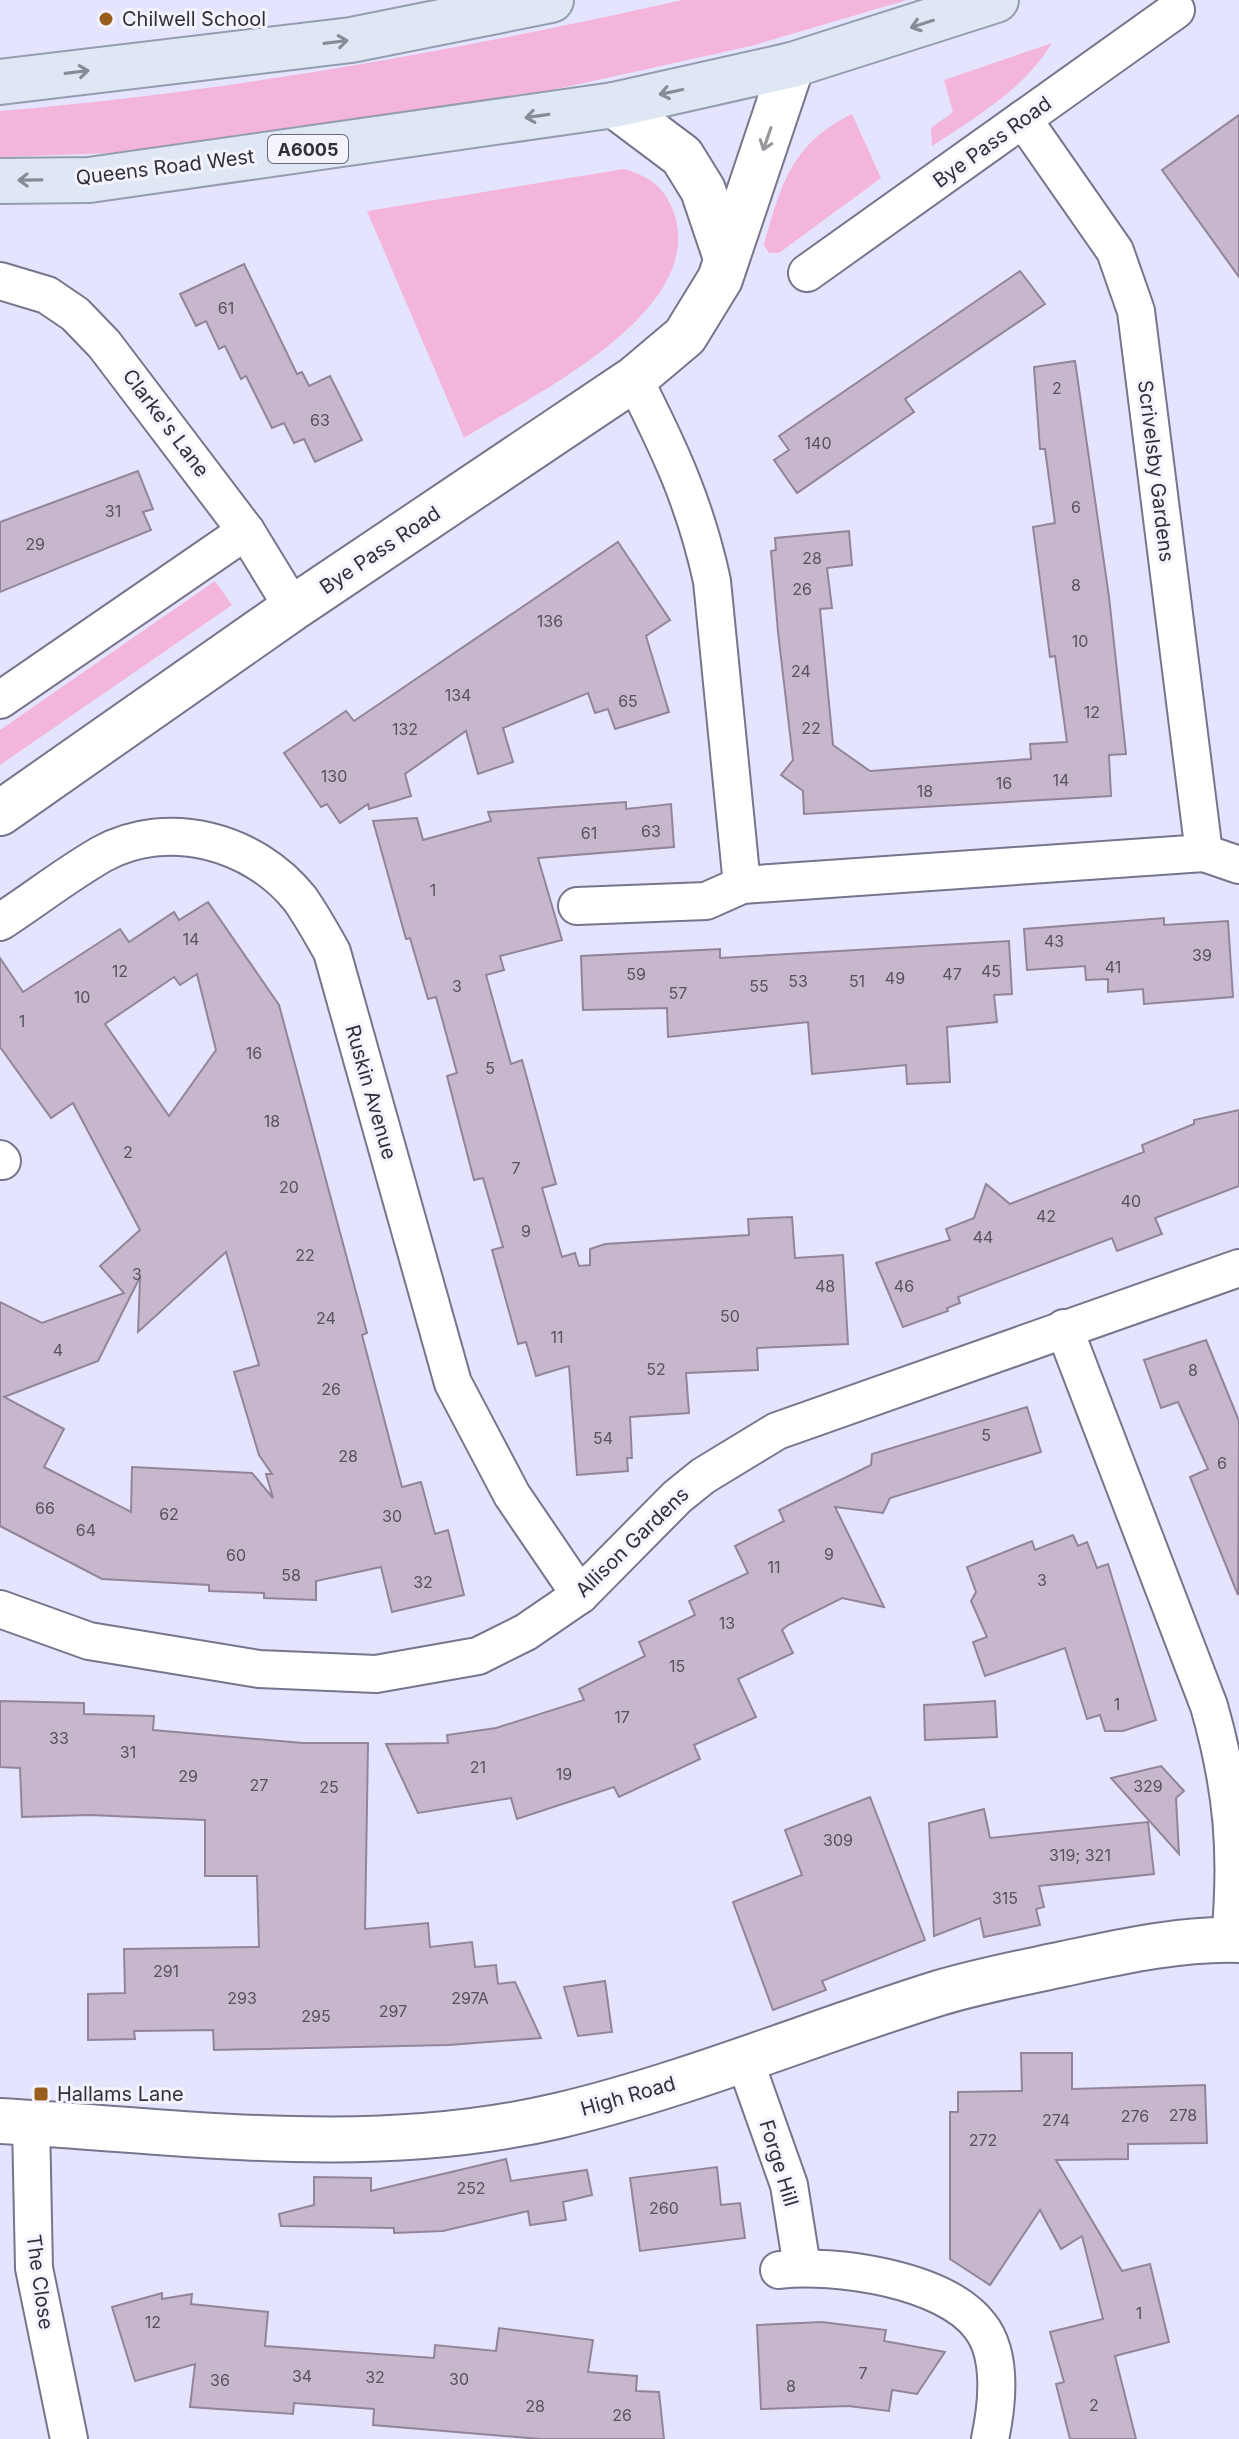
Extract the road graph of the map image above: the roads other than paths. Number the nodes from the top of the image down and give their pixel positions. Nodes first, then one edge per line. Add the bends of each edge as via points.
1 (551, 0) edge
2 (996, 0) edge
3 (1176, 10) dead end
4 (792, 65) junction
5 (0, 82) edge
6 (614, 105) junction
7 (1023, 119) junction
8 (0, 181) edge
9 (726, 258) junction
10 (807, 273) dead end
11 (0, 281) edge
12 (634, 379) junction
13 (246, 531) junction
14 (293, 608) junction
15 (0, 700) edge
16 (0, 813) edge
17 (1204, 853) junction
18 (1239, 865) edge
19 (742, 885) junction
20 (577, 906) dead end
21 (0, 922) edge
22 (1239, 1268) edge
23 (1064, 1328) junction
24 (580, 1595) junction
25 (0, 1609) edge
26 (1234, 1940) edge
27 (745, 2061) junction
28 (15, 2122) edge
29 (69, 2439) edge
30 (990, 2439) edge

5 -> 1 main road via 351,40
2 -> 4 main road, A6005
3 - 7 street, Bye Pass Road
4 -> 6 main road, A6005
4 -> 9 main road, Bye Pass Road
6 -> 8 main road, Queens Road West / A6005 via 89,180
6 - 9 main road via 682,156 703,190
7 - 10 street, Bye Pass Road
7 - 17 street, Scrivelsby Gardens via 1115,251 1136,311
9 - 12 main road, Bye Pass Road via 716,289 692,327
11 - 13 street, Clarke's Lane via 47,295 75,314 134,380
12 - 14 main road, Bye Pass Road
12 - 19 street via 679,469 712,581
13 - 14 street, Clarke's Lane
13 - 15 street
14 - 16 main road, Bye Pass Road
17 - 18 street
17 - 19 street
19 - 20 street via 706,901
21 - 24 street, Ruskin Avenue via 103,853 143,839 180,836 247,855 299,898 332,952 453,1383 512,1495
22 - 23 street, Allison Gardens
23 - 24 street, Allison Gardens via 777,1431 677,1497
23 - 26 street via 1209,1706 1236,1853
24 - 25 street, Allison Gardens via 526,1632 478,1656 376,1674 259,1669 89,1641
26 - 27 main road, High Road via 1092,1957 972,1985
27 - 28 main road, High Road via 554,2116 388,2140 316,2142
27 - 30 street, Forge Hill via 789,2185 791,2269 872,2274 957,2306 980,2325 995,2373
28 - 29 street, The Close via 34,2268

